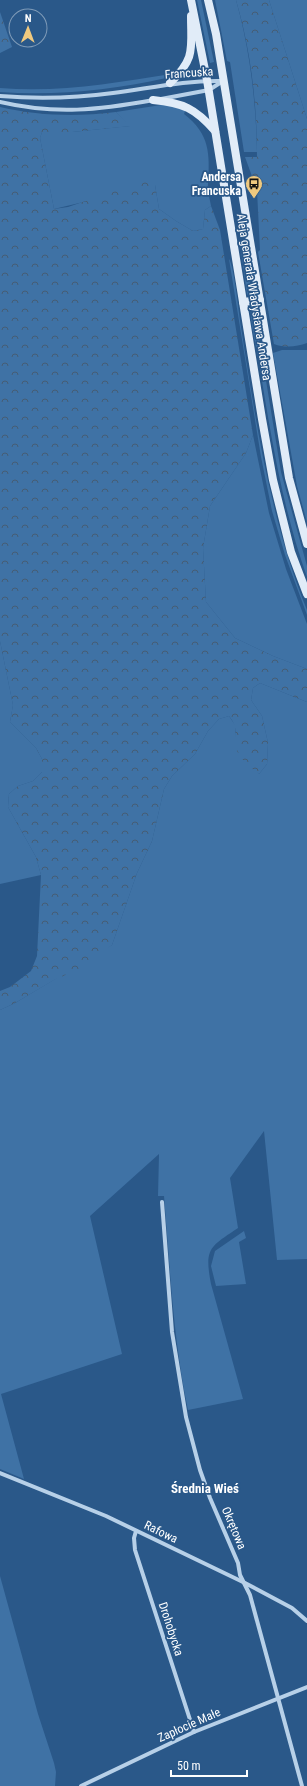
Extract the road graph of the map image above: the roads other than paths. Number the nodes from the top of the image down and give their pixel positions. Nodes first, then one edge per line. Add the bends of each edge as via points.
1 (191, 0) edge
2 (208, 0) edge
3 (208, 80) junction
4 (224, 81) junction
5 (170, 83) junction
6 (209, 90) junction
7 (0, 96) edge
8 (153, 100) junction
9 (0, 102) edge
10 (215, 131) junction
11 (260, 300) junction
12 (243, 302) junction
13 (307, 544) edge
14 (307, 594) edge
15 (162, 1202) dead end
16 (0, 1473) edge
17 (136, 1531) junction
18 (245, 1583) junction
19 (307, 1621) edge
20 (307, 1687) edge
21 (279, 1699) junction
22 (194, 1732) junction
23 (82, 1786) edge
24 (302, 1786) edge

1 - 3 main road, Aleja generała Władysława Andersa
1 - 5 main road via 190,54 184,69
2 - 4 main road, Aleja generała Władysława Andersa
3 - 4 street, Francuska
3 - 5 street, Francuska
3 - 6 main road, Aleja generała Władysława Andersa
4 - 6 street, Francuska
4 - 11 main road, Aleja generała Władysława Andersa
5 - 7 street, Francuska via 65,98
6 - 8 street, Francuska
6 - 10 main road, Aleja generała Władysława Andersa
8 - 9 street, Francuska via 93,110 69,111
8 - 10 main road via 180,104 192,109
10 - 12 main road, Aleja generała Władysława Andersa
11 - 12 main road
11 - 13 main road, Aleja generała Władysława Andersa via 289,478
12 - 14 main road, Aleja generała Władysława Andersa via 273,480 291,552
15 - 18 street, Okrętowa via 172,1332 186,1417 200,1470
16 - 17 street, Rafowa via 74,1502
17 - 18 street, Rafowa
17 - 22 street, Drohobycka via 135,1550
18 - 19 street, Rafowa via 292,1608
18 - 21 street, Okrętowa
20 - 21 street, Zapłocie Małe
21 - 22 street, Zapłocie Małe
21 - 24 street, Okrętowa
22 - 23 street, Zapłocie Małe

